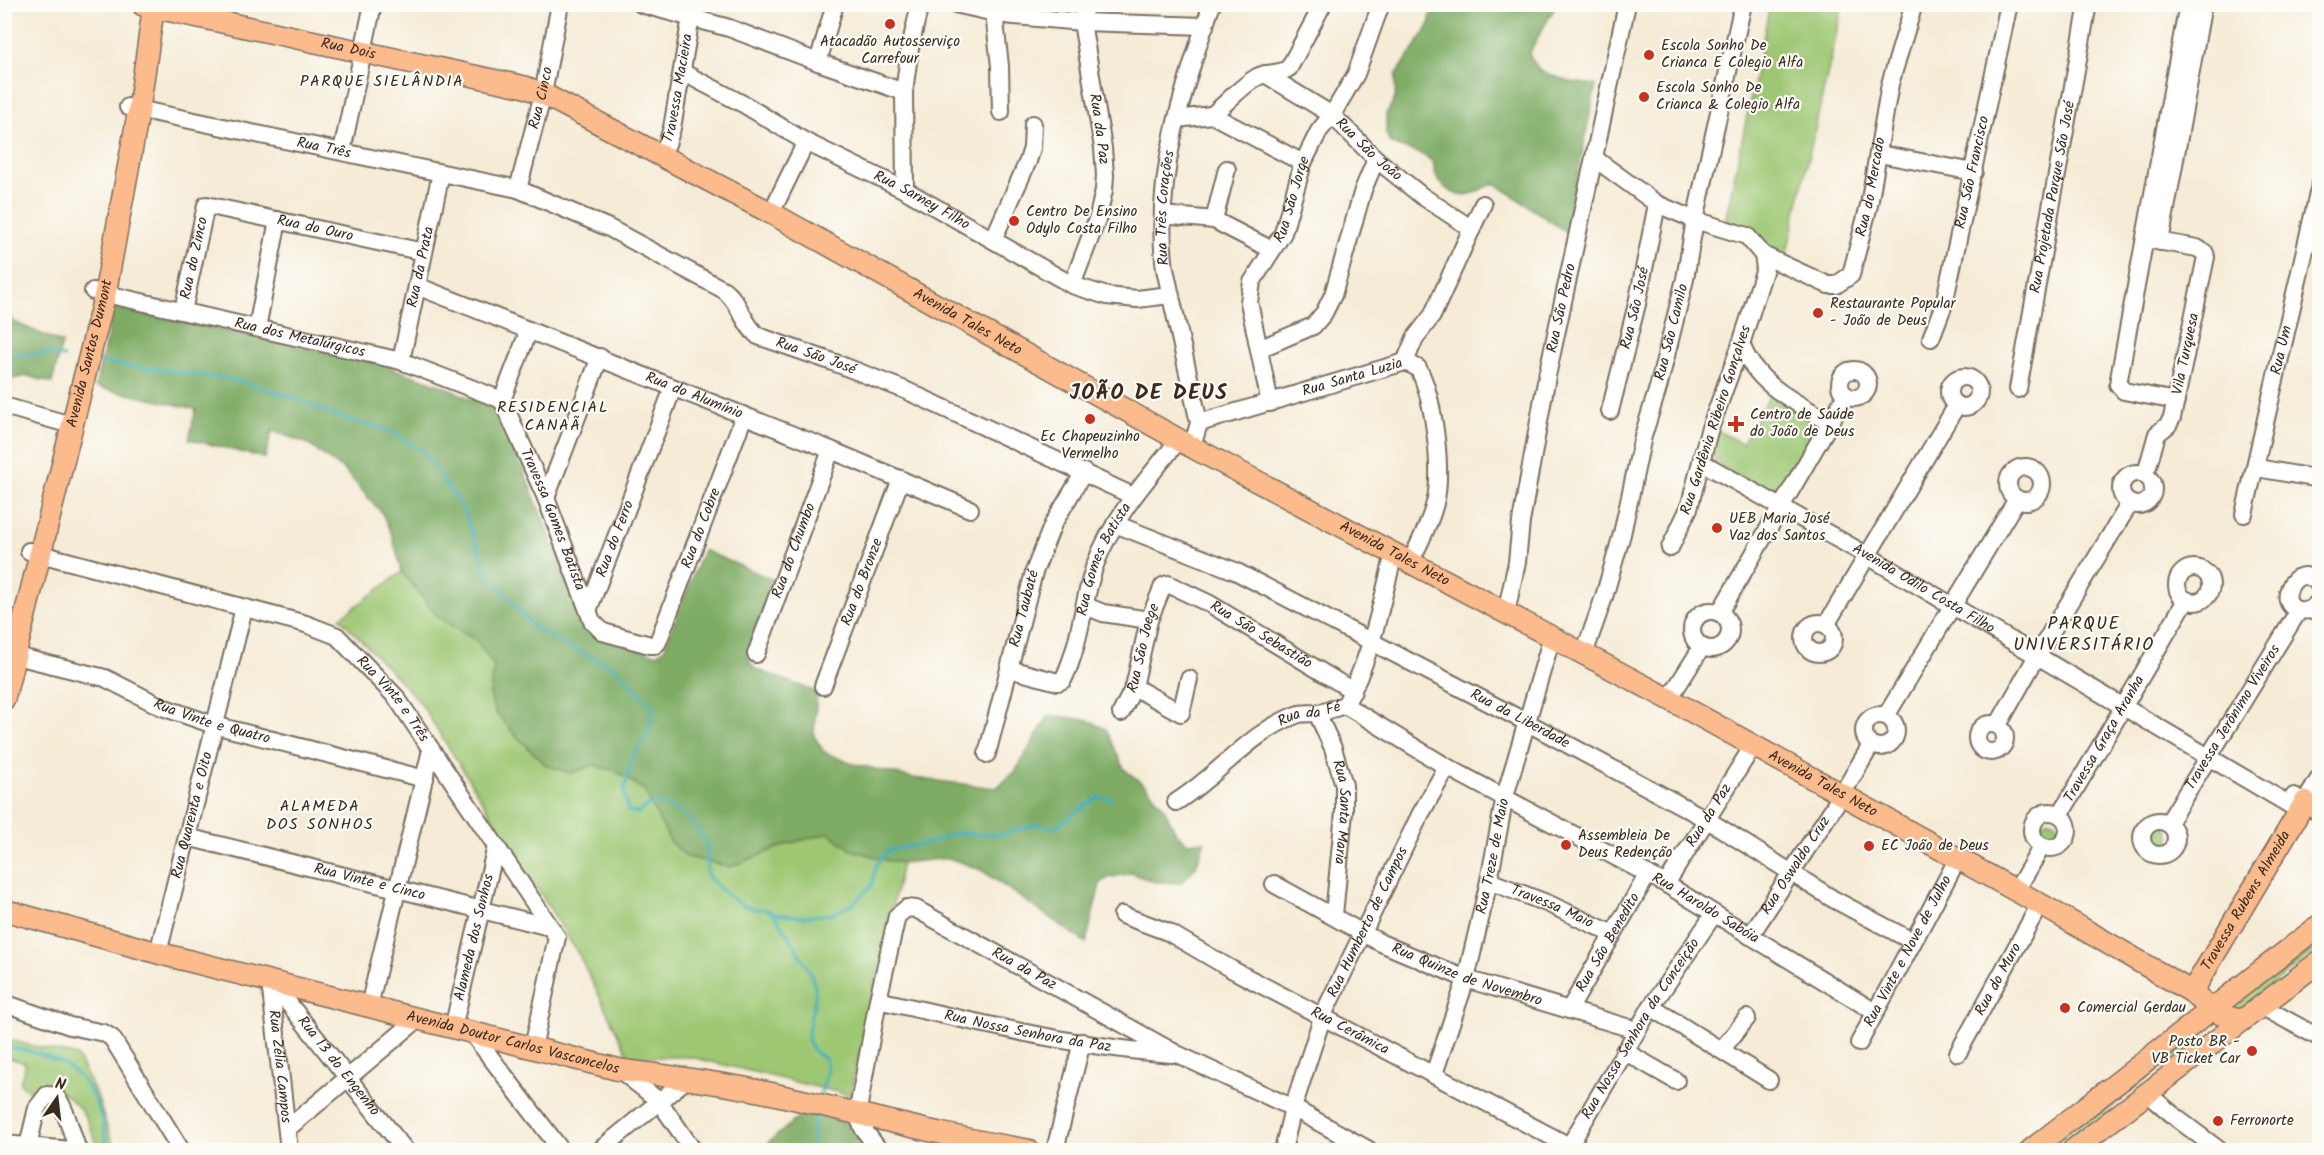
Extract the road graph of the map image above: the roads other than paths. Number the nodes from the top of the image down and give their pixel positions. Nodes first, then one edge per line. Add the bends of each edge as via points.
1 (373, 4) edge
2 (560, 4) edge
3 (835, 4) edge
4 (920, 4) edge
5 (955, 4) edge
6 (1085, 4) edge
7 (1212, 4) edge
8 (1323, 4) edge
9 (1381, 4) edge
10 (1627, 4) edge
11 (1743, 4) edge
12 (1914, 4) edge
13 (2008, 4) edge
14 (2088, 4) edge
15 (2188, 4) edge
16 (2203, 4) edge
17 (149, 6) edge
18 (652, 6) edge
19 (994, 13) junction
20 (691, 17) junction
21 (1082, 22) junction
22 (1205, 26) junction
23 (363, 53) junction
24 (818, 62) junction
25 (682, 72) junction
26 (1265, 74) junction
27 (904, 92) junction
28 (543, 94) junction
29 (134, 108) junction
30 (2176, 111) junction
31 (1001, 112) dead end
32 (1212, 115) junction
33 (1332, 115) junction
34 (1177, 119) junction
35 (1033, 124) dead end
36 (806, 142) junction
37 (342, 151) junction
38 (1879, 154) junction
39 (660, 155) junction
40 (1594, 158) junction
41 (1376, 159) junction
42 (1303, 163) junction
43 (1227, 169) dead end
44 (1974, 172) junction
45 (441, 173) junction
46 (2319, 186) edge
47 (518, 189) junction
48 (905, 190) junction
49 (1483, 204) dead end
50 (1657, 204) junction
51 (206, 205) joint
52 (771, 213) junction
53 (1162, 215) junction
54 (278, 220) junction
55 (1214, 220) junction
56 (1695, 220) junction
57 (1472, 229) junction
58 (993, 240) junction
59 (2153, 240) junction
60 (1272, 250) junction
61 (424, 252) junction
62 (1763, 255) junction
63 (1072, 285) junction
64 (417, 286) junction
65 (99, 292) junction
66 (1170, 295) junction
67 (183, 311) junction
68 (257, 328) junction
69 (529, 330) junction
70 (1931, 338) dead end
71 (1741, 344) junction
72 (1258, 350) junction
73 (600, 357) junction
74 (400, 361) junction
75 (1405, 362) junction
76 (1733, 366) junction
77 (1756, 373) junction
78 (673, 388) junction
79 (2018, 389) dead end
80 (1846, 395) dead end
81 (502, 400) junction
82 (2176, 401) junction
83 (1270, 404) junction
84 (4, 405) edge
85 (1957, 405) dead end
86 (1610, 411) dead end
87 (744, 416) junction
88 (66, 423) junction
89 (1199, 423) junction
90 (1831, 423) junction
91 (1186, 443) junction
92 (831, 450) junction
93 (1701, 462) junction
94 (2148, 466) dead end
95 (2257, 468) junction
96 (1084, 472) junction
97 (901, 479) junction
98 (2319, 479) edge
99 (1133, 496) junction
100 (546, 498) junction
101 (2017, 499) dead end
102 (1785, 502) junction
103 (2130, 503) dead end
104 (970, 509) dead end
105 (2244, 514) dead end
106 (1115, 524) junction
107 (1670, 548) dead end
108 (34, 552) junction
109 (1870, 552) junction
110 (1402, 558) junction
111 (1168, 584) joint
112 (2319, 586) edge
113 (2186, 600) dead end
114 (1954, 601) junction
115 (2319, 601) edge
116 (1086, 606) junction
117 (244, 608) junction
118 (589, 608) junction
119 (2299, 610) junction
120 (1720, 612) junction
121 (1506, 613) junction
122 (1149, 620) junction
123 (1826, 625) dead end
124 (1552, 637) junction
125 (1371, 642) junction
126 (1702, 647) junction
127 (2039, 651) junction
128 (8, 653) edge
129 (756, 654) dead end
130 (1584, 654) junction
131 (1009, 669) junction
132 (1189, 679) dead end
133 (823, 686) dead end
134 (1134, 687) junction
135 (1349, 698) junction
136 (4, 699) edge
137 (1669, 699) junction
138 (2126, 702) junction
139 (1317, 713) junction
140 (1121, 714) dead end
141 (1528, 723) junction
142 (214, 725) junction
143 (1998, 725) dead end
144 (1753, 746) junction
145 (431, 750) junction
146 (2212, 753) junction
147 (987, 754) dead end
148 (1447, 767) junction
149 (2319, 777) edge
150 (424, 779) junction
151 (1505, 796) junction
152 (1841, 796) junction
153 (1176, 801) dead end
154 (2308, 808) edge
155 (2060, 815) junction
156 (1706, 819) junction
157 (2168, 823) dead end
158 (187, 837) junction
159 (496, 846) junction
160 (2042, 846) junction
161 (1957, 860) junction
162 (1648, 874) junction
163 (1790, 874) junction
164 (1490, 881) junction
165 (1274, 884) dead end
166 (1666, 884) junction
167 (398, 890) junction
168 (2016, 891) junction
169 (2040, 904) junction
170 (4, 910) edge
171 (482, 910) junction
172 (1714, 914) junction
173 (1122, 915) dead end
174 (1334, 915) junction
175 (2319, 925) edge
176 (550, 927) junction
177 (1364, 934) junction
178 (1613, 934) junction
179 (1750, 936) junction
180 (1912, 941) junction
181 (158, 953) junction
182 (2319, 961) edge
183 (1466, 979) junction
184 (270, 980) junction
185 (2192, 992) junction
186 (878, 1000) junction
187 (4, 1003) edge
188 (369, 1006) junction
189 (2261, 1006) junction
190 (1651, 1007) junction
191 (1569, 1010) junction
192 (2211, 1010) junction
193 (1875, 1012) junction
194 (1323, 1015) junction
195 (1747, 1018) dead end
196 (418, 1019) junction
197 (2243, 1020) junction
198 (463, 1030) junction
199 (1636, 1030) junction
200 (2319, 1038) edge
201 (1082, 1042) junction
202 (1858, 1043) dead end
203 (533, 1048) junction
204 (1722, 1049) junction
205 (1624, 1051) junction
206 (1958, 1053) dead end
207 (1177, 1054) junction
208 (620, 1070) junction
209 (1434, 1074) junction
210 (688, 1078) junction
211 (348, 1079) junction
212 (1769, 1080) dead end
213 (1676, 1082) dead end
214 (2147, 1092) junction
215 (659, 1101) junction
216 (1293, 1108) junction
217 (857, 1115) junction
218 (286, 1129) junction
219 (4, 1144) edge
220 (969, 1146) edge
221 (28, 1148) edge
222 (1574, 1148) edge
223 (71, 1150) edge
224 (78, 1150) edge
225 (181, 1150) edge
226 (289, 1150) edge
227 (405, 1150) edge
228 (561, 1150) edge
229 (600, 1150) edge
230 (693, 1150) edge
231 (879, 1150) edge
232 (1028, 1150) edge
233 (1055, 1150) edge
234 (1283, 1150) edge
235 (1369, 1150) edge
236 (2031, 1150) edge
237 (2076, 1150) edge
238 (2219, 1150) edge

1 - 23 street
2 - 28 street, Rua Cinco
3 - 24 street
4 - 27 street
5 - 19 street
6 - 21 street, Rua da Paz
7 - 22 street, Rua Três Corações
8 - 26 street via 1289,68
9 - 33 street, Rua São Jorge via 1356,74
10 - 40 street, Rua São Pedro
11 - 56 street, Rua São Camilo
12 - 38 street, Rua do Mercado via 1890,84
13 - 44 street, Rua São Francisco
14 - 79 street, Rua Projetada Parque São José
15 - 30 street, Vila Turquesa
16 - 30 street, Vila Turquesa
17 - 23 main road, Rua Dois
17 - 29 main road, Avenida Santos Dumont
18 - 20 street
19 - 21 street
19 - 31 street
20 - 24 street
20 - 25 street, Travessa Macieira
21 - 22 street
21 - 63 street, Rua da Paz via 1105,175 1098,217
22 - 34 street, Rua Três Corações
23 - 28 main road, Rua Dois
23 - 37 street
24 - 27 street
25 - 36 street, Rua Sarney Filho
25 - 39 street, Travessa Macieira via 672,128
26 - 32 street via 1245,85
26 - 33 street, Rua São João
27 - 48 street
28 - 39 main road, Avenida Tales Neto
28 - 47 street, Rua Cinco
29 - 37 street, Rua Três
29 - 65 main road, Avenida Santos Dumont
30 - 59 street, Vila Turquesa
32 - 34 street
32 - 42 street
33 - 41 street, Rua São João
33 - 42 street, Rua São Jorge
34 - 53 street, Rua Três Corações
35 - 58 street via 1028,161
36 - 48 street, Rua Sarney Filho
36 - 52 street
37 - 45 street, Rua Três
38 - 44 street
38 - 62 street, Rua do Mercado via 1851,275 1836,285 1819,283
39 - 52 main road, Avenida Tales Neto
40 - 50 street
40 - 121 street, Rua São Pedro via 1547,376
41 - 57 street, Rua São João
41 - 72 street via 1324,313 1313,326
42 - 60 street, Rua São Jorge via 1283,232
43 - 55 street
44 - 70 street, Rua São Francisco via 1944,304
45 - 47 street, Rua Três
45 - 61 street, Rua da Prata
46 - 95 street, Rua Um
47 - 96 street, Rua São José via 609,228 724,290 758,336 905,390
48 - 58 street, Rua Sarney Filho
49 - 57 street, Rua Santa Luzia
50 - 56 street
50 - 86 street, Rua São José
51 - 54 street, Rua do Ouro
51 - 67 street, Rua do Zinco
52 - 91 main road, Avenida Tales Neto
53 - 55 street
53 - 66 street, Rua Três Corações via 1162,248
54 - 61 street, Rua do Ouro
54 - 68 street
55 - 60 street
56 - 62 street via 1747,236
56 - 130 street, Rua São Camilo via 1685,279 1643,435 1622,534
57 - 75 street, Rua Santa Luzia via 1432,316 1415,338
58 - 63 street, Rua Sarney Filho
59 - 82 street, Vila Turquesa via 2197,248 2206,255
59 - 82 street, Vila Turquesa via 2118,384 2124,392
60 - 72 street, Rua São Jorge via 1249,292
61 - 64 street, Rua da Prata
62 - 71 street, Rua Gardênia Ribeiro Gonçalves via 1765,268
63 - 66 street, Rua Sarney Filho via 1107,296 1137,299
64 - 69 street, Rua do Alumínio
64 - 74 street, Rua da Prata
65 - 67 street, Rua dos Metalúrgicos
65 - 88 main road, Avenida Santos Dumont
66 - 89 street, Rua Três Corações
67 - 68 street, Rua dos Metalúrgicos
68 - 74 street, Rua dos Metalúrgicos
69 - 73 street, Rua do Alumínio
69 - 81 street
71 - 76 street, Rua Gardênia Ribeiro Gonçalves
71 - 77 street
72 - 83 street, Rua São Jorge
73 - 78 street, Rua do Alumínio
73 - 100 street
74 - 81 street, Rua dos Metalúrgicos
75 - 83 street, Rua Santa Luzia
75 - 110 street, Rua da Fé via 1418,368 1428,397 1437,485 1431,518
76 - 77 street
76 - 93 street, Rua Gardênia Ribeiro Gonçalves
77 - 90 street
78 - 87 street, Rua do Alumínio
78 - 118 street, Rua do Ferro
80 - 90 street
81 - 100 street, Travessa Gomes Batista
82 - 94 street via 2171,422 2156,437
83 - 89 street, Rua Santa Luzia
84 - 88 street
85 - 109 street
87 - 92 street, Rua do Alumínio
87 - 118 street, Rua do Cobre via 658,642 650,645 603,632 592,621
88 - 108 main road, Avenida Santos Dumont
89 - 91 street, Rua Três Corações
90 - 102 street
91 - 99 street, Rua Gomes Batista
91 - 110 main road, Avenida Tales Neto
92 - 97 street, Rua do Alumínio
92 - 129 street, Rua do Chumbo
93 - 102 street, Avenida Odilo Costa Filho
93 - 107 street, Rua Gardênia Ribeiro Gonçalves via 1689,508
95 - 98 street
95 - 105 street, Rua Um
96 - 99 street, Rua São José
96 - 131 street, Rua Taubaté via 1053,524 1040,555
97 - 104 street, Rua do Alumínio
97 - 133 street, Rua do Bronze
99 - 106 street, Rua Gomes Batista
100 - 118 street, Travessa Gomes Batista
101 - 114 street
102 - 109 street, Avenida Odilo Costa Filho
102 - 120 street
103 - 127 street
106 - 116 street, Rua Gomes Batista via 1095,565
106 - 125 street, Rua da Liberdade via 1235,571
108 - 117 street, Rua Vinte e Três
108 - 128 main road, Avenida Santos Dumont
109 - 114 street, Avenida Odilo Costa Filho
109 - 123 street
110 - 121 main road, Avenida Tales Neto
110 - 125 street, Rua da Fé
111 - 122 street, Rua São Joege via 1163,586
111 - 135 street, Rua São Sebastião via 1210,604
112 - 119 street via 2307,577 2291,583 2288,598
113 - 138 street, Travessa Graça Aranha
114 - 127 street, Avenida Odilo Costa Filho
114 - 152 street, Rua Oswaldo Cruz via 1886,716 1895,727 1895,737 1885,746 1871,744
115 - 119 street via 2310,610
116 - 122 street via 1103,613
116 - 131 street, Rua Gomes Batista via 1062,681
117 - 142 street, Rua Quarenta e Oito
117 - 145 street, Rua Vinte e Três via 337,636 396,697
119 - 146 street, Travessa Jerônimo Viveiros
120 - 126 street via 1708,610 1694,621 1692,632
120 - 126 street via 1729,622 1730,635 1722,646
121 - 124 main road, Avenida Tales Neto
122 - 134 street, Rua São Joege
124 - 130 main road, Avenida Tales Neto
124 - 141 street, Rua Treze de Maio
125 - 135 street, Rua da Fé
125 - 141 street, Rua da Liberdade
126 - 137 street
127 - 138 street, Avenida Odilo Costa Filho
127 - 143 street
128 - 136 main road, Avenida Santos Dumont
128 - 142 street, Rua Vinte e Quatro via 105,678 162,707
130 - 137 main road, Avenida Tales Neto
131 - 147 street, Rua Taubaté
132 - 134 street via 1181,713
134 - 140 street, Rua São Joege
135 - 139 street, Rua da Fé
135 - 148 street, Rua Haroldo Sabóia
137 - 144 main road, Avenida Tales Neto
138 - 146 street, Avenida Odilo Costa Filho
138 - 155 street, Travessa Graça Aranha
139 - 153 street, Rua da Fé via 1298,714 1256,737 1199,788
139 - 174 street, Rua Santa Maria via 1344,785
141 - 151 street, Rua Treze de Maio
141 - 156 street, Rua da Liberdade
142 - 150 street, Rua Vinte e Quatro
142 - 158 street, Rua Quarenta e Oito
144 - 152 main road, Avenida Tales Neto
144 - 156 street, Rua da Paz
145 - 150 street
145 - 159 street, Rua Vinte e Três
146 - 154 street, Avenida Odilo Costa Filho
146 - 157 street, Travessa Jerônimo Viveiros
148 - 151 street, Rua Haroldo Sabóia
148 - 177 street, Rua Humberto de Campos via 1415,824
149 - 154 street, Travessa Rubens Almeida
150 - 167 street
151 - 162 street, Rua Haroldo Sabóia
151 - 164 street, Rua Treze de Maio
152 - 161 main road, Avenida Tales Neto
152 - 163 street, Rua Oswaldo Cruz
154 - 185 main road, Travessa Rubens Almeida
155 - 160 street via 2067,824 2067,836 2059,845
155 - 160 street via 2043,813 2032,826 2034,837
156 - 163 street, Rua da Liberdade
156 - 166 street, Rua da Paz
158 - 167 street, Rua Vinte e Cinco
158 - 181 street, Rua Quarenta e Oito
159 - 171 street, Alameda dos Sonhos
159 - 176 street, Rua Vinte e Três
160 - 168 street
161 - 168 main road, Avenida Tales Neto
161 - 180 street, Rua Vinte e Nove de Julho
162 - 166 street, Rua Haroldo Sabóia
162 - 178 street, Rua São Benedito
163 - 179 street, Rua Oswaldo Cruz
163 - 180 street, Rua da Liberdade
164 - 178 street, Travessa Maio
164 - 183 street, Rua Treze de Maio
165 - 174 street, Rua Quinze de Novembro
166 - 172 street, Rua Haroldo Sabóia
167 - 171 street, Rua Vinte e Cinco
167 - 188 street
168 - 169 main road, Avenida Tales Neto
169 - 185 main road, Avenida Tales Neto
169 - 206 street, Rua do Muro
170 - 181 main road, Avenida Doutor Carlos Vasconcelos
171 - 176 street, Rua Vinte e Cinco
171 - 198 street, Alameda dos Sonhos
172 - 179 street, Rua Haroldo Sabóia
172 - 190 street, Rua Nossa Senhora da Conceição
173 - 194 street, Rua Cerâmica via 1168,932
174 - 177 street, Rua Quinze de Novembro
175 - 192 main road
176 - 203 street, Rua Vinte e Três via 557,937
177 - 183 street, Rua Quinze de Novembro
177 - 194 street, Rua Humberto de Campos
178 - 191 street, Rua São Benedito
179 - 193 street, Rua Haroldo Sabóia
180 - 193 street, Rua Vinte e Nove de Julho
181 - 184 main road, Avenida Doutor Carlos Vasconcelos
182 - 189 main road
183 - 191 street, Rua Quinze de Novembro
183 - 209 street, Rua Treze de Maio
184 - 188 main road, Avenida Doutor Carlos Vasconcelos
184 - 211 street, Rua 13 do Engenho
184 - 218 street, Rua Zélia Campos
185 - 192 main road, Avenida Tales Neto
186 - 201 street, Rua Nossa Senhora da Paz
186 - 207 street, Rua da Paz via 897,916 907,908 916,909
186 - 217 street, Rua da Paz
187 - 225 street via 112,1038
188 - 196 main road, Avenida Doutor Carlos Vasconcelos
189 - 197 main road
189 - 200 street
190 - 199 street, Rua Nossa Senhora da Conceição
190 - 204 street
191 - 199 street, Rua Quinze de Novembro
192 - 197 main road, Avenida Tales Neto
192 - 236 main road
193 - 202 street, Rua Vinte e Nove de Julho
194 - 209 street, Rua Cerâmica
194 - 216 street, Rua Humberto de Campos
195 - 204 street
196 - 198 main road, Avenida Doutor Carlos Vasconcelos
196 - 211 street
197 - 214 main road
198 - 203 main road, Avenida Doutor Carlos Vasconcelos
198 - 228 street
199 - 205 street, Rua Nossa Senhora da Conceição
201 - 207 street, Rua Nossa Senhora da Paz
201 - 233 street
203 - 208 main road, Avenida Doutor Carlos Vasconcelos
204 - 212 street
205 - 213 street
205 - 222 street, Rua Nossa Senhora da Conceição
207 - 216 street, Rua da Paz
208 - 210 main road, Avenida Doutor Carlos Vasconcelos
208 - 215 street
209 - 222 street, Rua Cerâmica
210 - 215 street
210 - 217 main road, Avenida Doutor Carlos Vasconcelos
211 - 218 street
211 - 227 street, Rua 13 do Engenho
214 - 237 main road
214 - 238 street
215 - 229 street
215 - 230 street
216 - 234 street, Rua Humberto de Campos
216 - 235 street, Rua da Paz
217 - 220 main road, Avenida Doutor Carlos Vasconcelos
217 - 231 street
218 - 226 street, Rua Zélia Campos
219 - 221 street
220 - 232 main road, Avenida Doutor Carlos Vasconcelos
221 - 223 street
221 - 224 street via 36,1108 49,1095 58,1099

